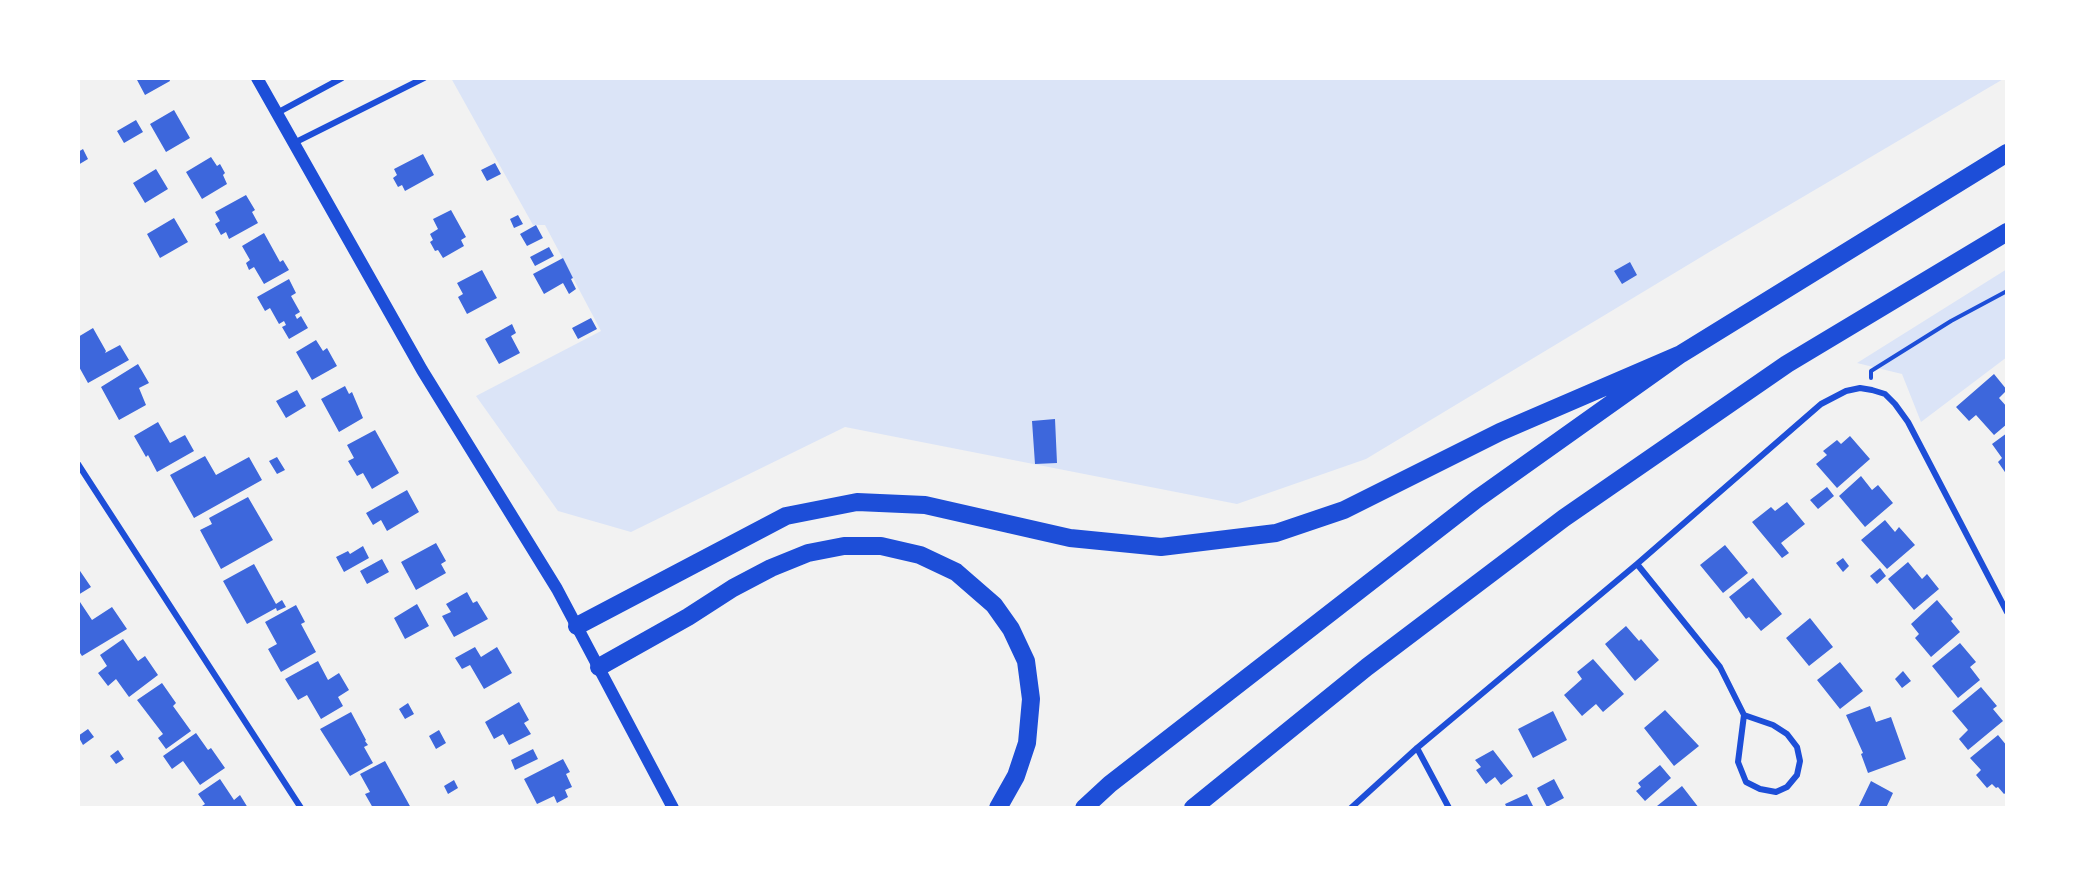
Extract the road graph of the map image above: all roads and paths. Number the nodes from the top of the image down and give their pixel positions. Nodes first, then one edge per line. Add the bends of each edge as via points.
1 (257, 78) edge
2 (342, 78) edge
3 (424, 78) edge
4 (276, 113) junction
5 (293, 143) junction
6 (2007, 153) edge
7 (2007, 232) edge
8 (2007, 291) edge
9 (1681, 354) junction
10 (1872, 390) junction
11 (78, 464) edge
12 (1637, 564) junction
13 (2007, 612) edge
14 (578, 626) junction
15 (599, 668) junction
16 (1744, 715) junction
17 (1417, 748) junction
18 (301, 808) edge
19 (673, 808) edge
20 (998, 808) edge
21 (1084, 808) edge
22 (1193, 808) edge
23 (1351, 808) edge
24 (1449, 808) edge

1 - 4 main road
2 - 4 street
3 - 5 street
4 - 5 main road
5 - 14 main road via 422,369
6 - 9 highway
7 - 22 highway via 1787,364 1564,518 1367,667
8 - 10 path via 1871,371
9 - 14 highway via 1500,432 1344,510 1276,533 1161,547 1070,538 925,505 857,502 786,516
9 - 21 highway via 1477,499
10 - 12 street via 1846,391 1821,404
10 - 13 street via 1885,394 1908,422
11 - 18 street
12 - 16 street via 1720,667
12 - 17 street
14 - 15 main road
15 - 19 main road
15 - 20 highway via 761,573 808,553 844,546 881,546 920,555 956,572 994,605 1026,661 1031,699 1027,743 1016,776
16 - 16 street via 1738,762 1746,782 1776,792 1787,787 1797,775 1797,747 1773,725
17 - 23 street
17 - 24 street

